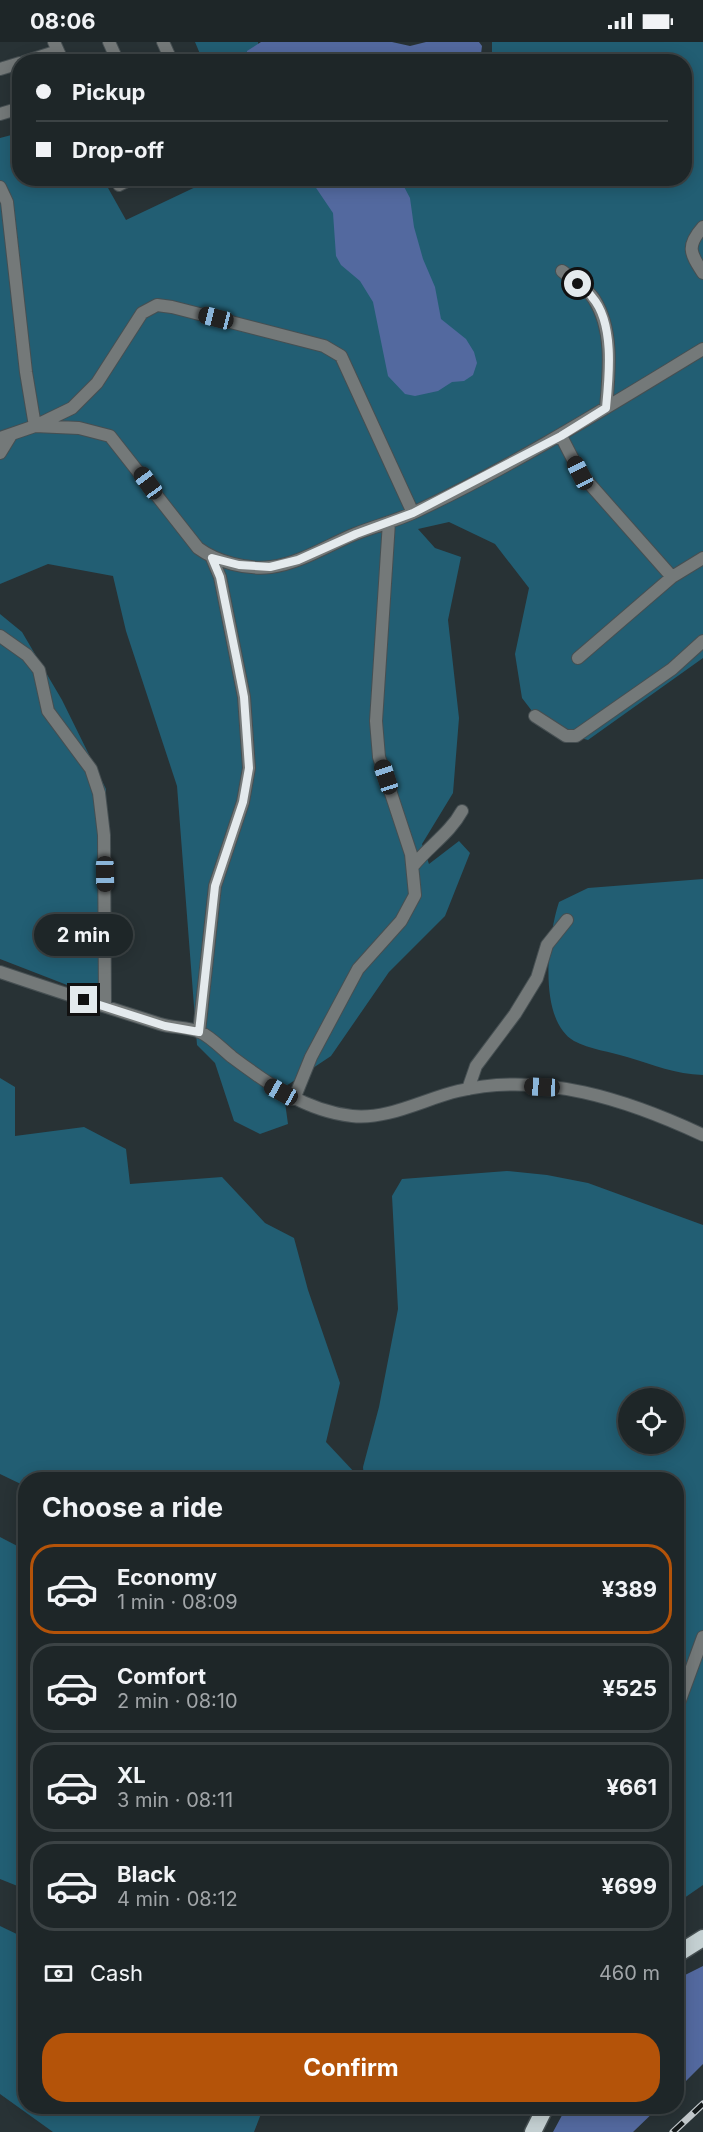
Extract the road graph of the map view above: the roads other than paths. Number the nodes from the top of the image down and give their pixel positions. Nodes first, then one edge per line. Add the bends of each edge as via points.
1 (0, 187) edge
2 (703, 227) edge
3 (562, 271) dead end
4 (703, 273) edge
5 (703, 349) edge
6 (606, 408) junction
7 (35, 426) junction
8 (6, 436) edge
9 (561, 436) junction
10 (0, 453) edge
11 (413, 513) junction
12 (390, 522) junction
13 (212, 558) junction
14 (703, 558) edge
15 (672, 577) junction
16 (0, 636) edge
17 (703, 642) edge
18 (578, 658) dead end
19 (535, 716) dead end
20 (462, 811) dead end
21 (413, 866) junction
22 (567, 920) dead end
23 (0, 972) edge
24 (105, 1006) junction
25 (199, 1032) junction
26 (468, 1089) junction
27 (294, 1099) junction
28 (703, 1134) edge
29 (703, 1636) edge
30 (684, 1689) edge
31 (703, 1938) edge
32 (684, 1950) edge
33 (542, 2114) edge
34 (533, 2132) edge

1 - 7 street via 7,202
2 - 4 street via 692,239 691,255
3 - 6 street via 593,297 603,320 610,365
5 - 6 street
6 - 9 street
7 - 8 street
7 - 11 street via 72,408 98,382 142,313 157,305 172,307 324,346 341,356
7 - 13 street via 79,428 110,436 198,548
8 - 10 street
9 - 11 street
9 - 15 street via 580,473
11 - 12 street
12 - 13 street via 298,560 270,567
12 - 21 street via 376,721 379,757
13 - 25 street via 220,577 244,697 249,768 243,802 215,886
14 - 15 street
15 - 18 street
16 - 24 street via 27,654 39,670 48,711 91,769 99,793 104,835
17 - 19 street via 672,669 576,736 566,736
20 - 21 street via 454,825
21 - 27 street via 415,895 401,921 358,969 316,1047
22 - 26 street via 547,945 537,978 476,1066
23 - 24 street
24 - 25 street via 165,1026
25 - 27 street via 268,1085
26 - 27 street via 389,1112 354,1116
26 - 28 street via 504,1085 561,1088 657,1113
29 - 30 street
31 - 32 highway
33 - 34 highway

